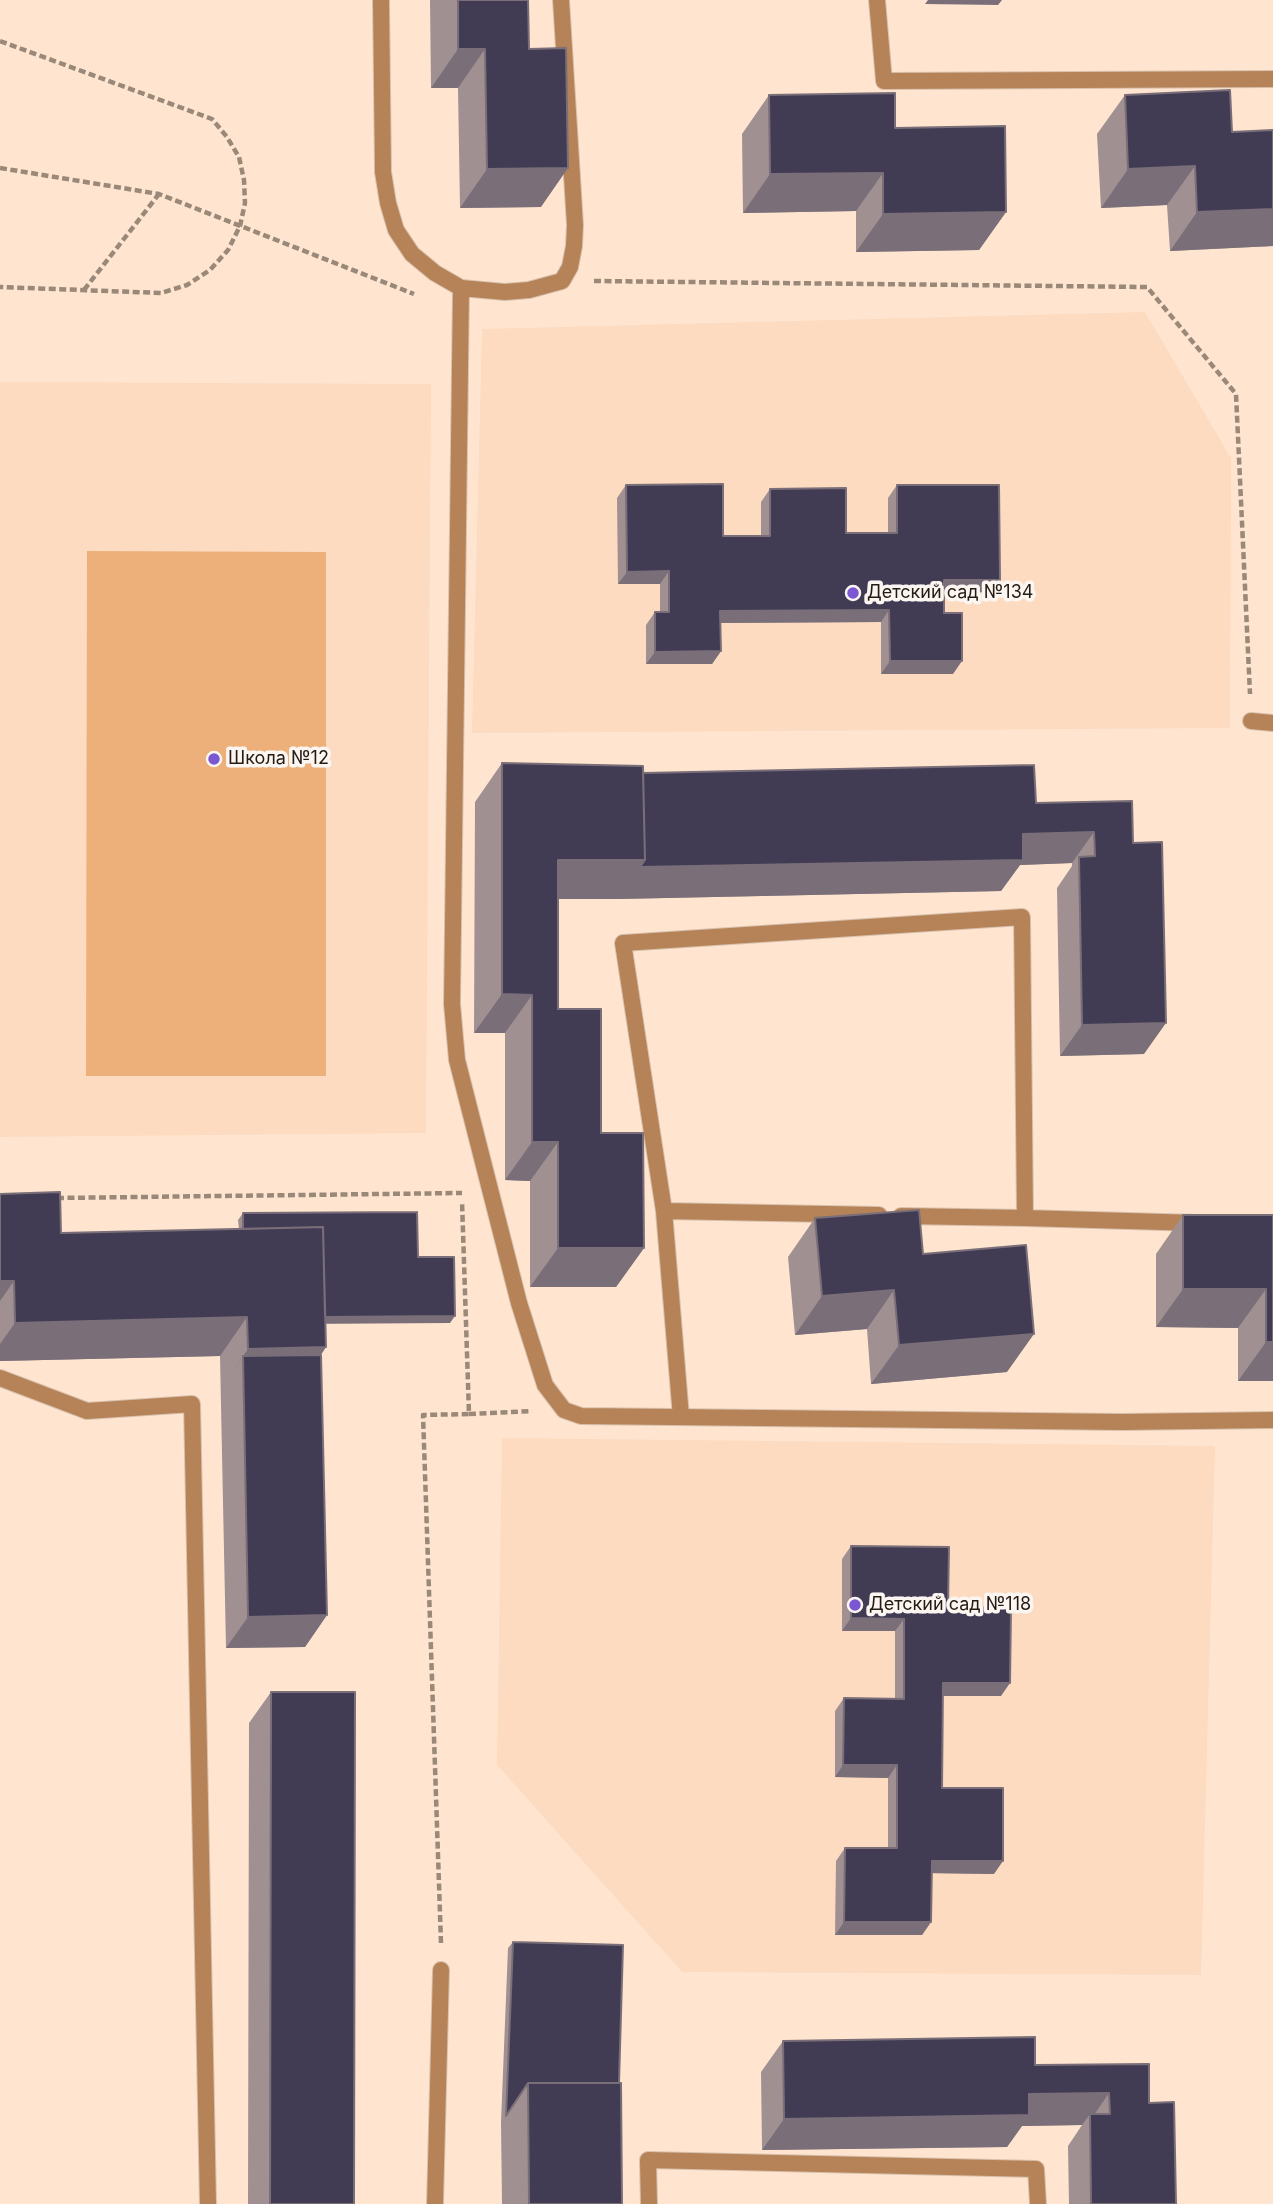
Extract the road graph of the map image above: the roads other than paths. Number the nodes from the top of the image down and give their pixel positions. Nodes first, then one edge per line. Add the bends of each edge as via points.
1 (381, 0) edge
2 (561, 0) edge
3 (877, 0) edge
4 (1273, 79) edge
5 (461, 288) junction
6 (1251, 722) road end
7 (1273, 723) edge
8 (664, 1211) junction
9 (1025, 1219) junction
10 (1218, 1223) edge
11 (0, 1378) edge
12 (681, 1417) junction
13 (1273, 1420) edge
14 (441, 1970) road end
15 (208, 2204) edge
16 (435, 2204) edge
17 (649, 2204) edge
18 (1038, 2204) edge

1 - 5 lane via 383,172 393,221 412,254
2 - 5 lane via 575,225 570,267 562,281 528,290
3 - 4 lane via 884,81
5 - 12 lane via 452,1004 457,1060 519,1303 545,1385 564,1410 581,1416
6 - 7 lane
8 - 9 lane
8 - 9 lane via 623,943 1022,917
8 - 12 lane
9 - 10 lane
11 - 15 lane via 87,1411 192,1404
12 - 13 lane
14 - 16 lane
17 - 18 lane via 648,2160 1036,2169

